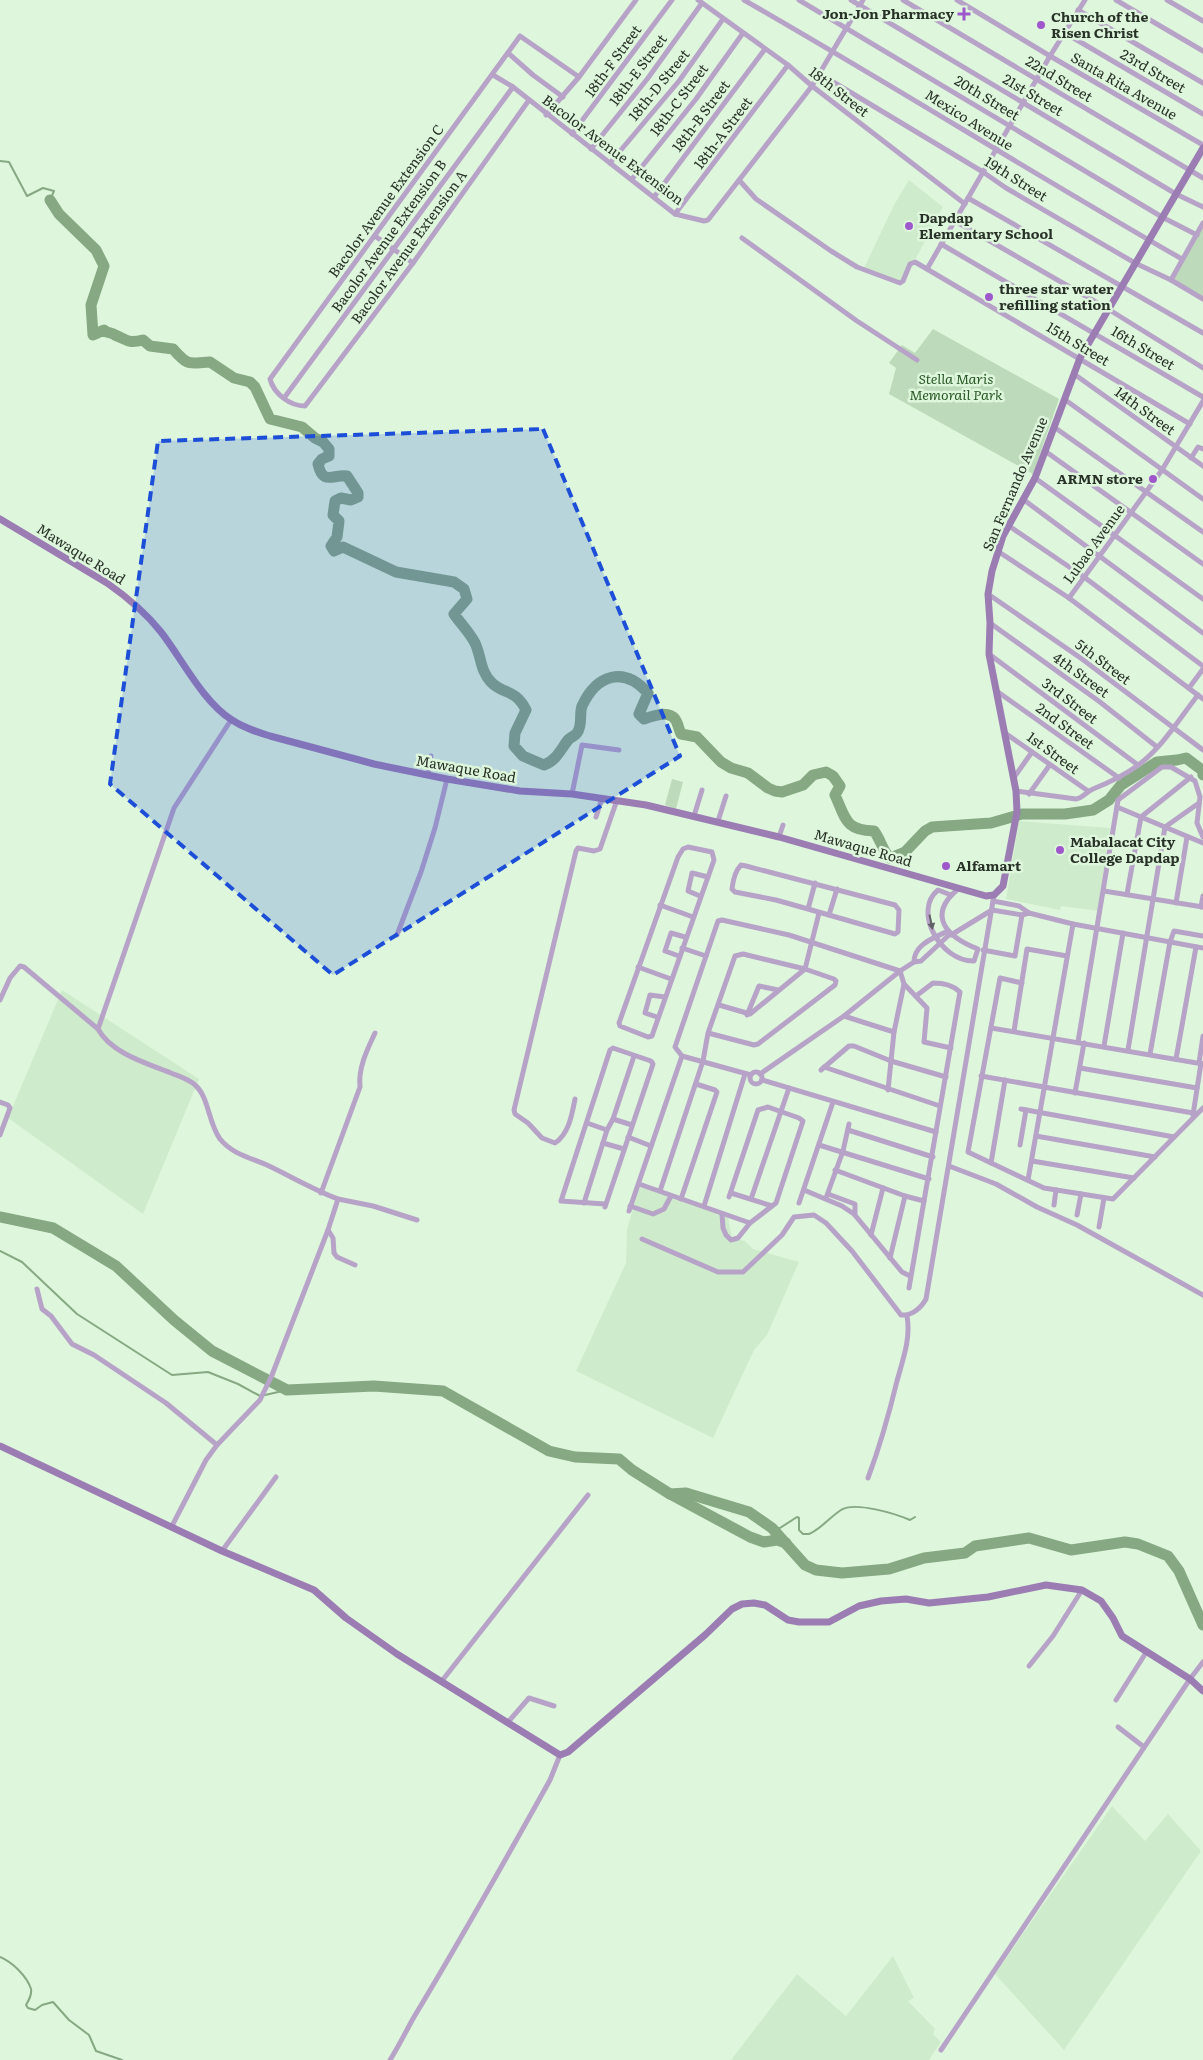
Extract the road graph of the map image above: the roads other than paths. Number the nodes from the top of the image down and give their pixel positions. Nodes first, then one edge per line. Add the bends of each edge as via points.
1 (636, 0) edge
2 (672, 0) edge
3 (744, 0) edge
4 (799, 0) edge
5 (851, 0) edge
6 (903, 0) edge
7 (957, 0) edge
8 (973, 0) edge
9 (1085, 0) edge
10 (1116, 0) edge
11 (1167, 0) edge
12 (700, 2) edge
13 (862, 3) edge
14 (969, 7) junction
15 (1078, 10) junction
16 (723, 19) junction
17 (1203, 20) edge
18 (847, 28) junction
19 (743, 33) junction
20 (1065, 33) junction
21 (765, 49) junction
22 (1203, 51) edge
23 (508, 53) junction
24 (833, 53) junction
25 (1050, 56) junction
26 (788, 65) junction
27 (820, 74) junction
28 (493, 75) junction
29 (579, 77) junction
30 (1038, 80) junction
31 (1203, 83) edge
32 (812, 86) junction
33 (513, 88) junction
34 (563, 97) junction
35 (529, 100) junction
36 (1023, 102) junction
37 (1203, 114) edge
38 (546, 115) junction
39 (1010, 125) junction
40 (572, 134) junction
41 (1203, 147) edge
42 (591, 149) junction
43 (996, 150) junction
44 (610, 163) junction
45 (1190, 171) junction
46 (983, 172) junction
47 (1203, 178) edge
48 (632, 179) junction
49 (739, 180) junction
50 (1176, 194) junction
51 (654, 197) junction
52 (968, 198) junction
53 (965, 204) junction
54 (1203, 206) edge
55 (675, 214) junction
56 (1162, 217) junction
57 (954, 222) junction
58 (1203, 223) edge
59 (1197, 235) junction
60 (375, 236) junction
61 (742, 238) dead end
62 (1148, 240) junction
63 (942, 244) junction
64 (393, 249) junction
65 (1182, 259) junction
66 (413, 263) junction
67 (1135, 263) junction
68 (927, 269) junction
69 (1172, 280) junction
70 (1121, 286) junction
71 (1203, 299) edge
72 (1108, 309) junction
73 (1094, 333) junction
74 (1203, 333) edge
75 (1080, 358) junction
76 (917, 360) dead end
77 (1203, 368) edge
78 (1074, 374) junction
79 (1203, 397) edge
80 (284, 398) junction
81 (1064, 399) junction
82 (1203, 401) edge
83 (1190, 424) junction
84 (1054, 427) junction
85 (1176, 447) junction
86 (1203, 449) edge
87 (1045, 451) junction
88 (1191, 458) junction
89 (1203, 466) edge
90 (1162, 470) junction
91 (1035, 478) junction
92 (1146, 492) junction
93 (1203, 499) edge
94 (1024, 500) junction
95 (1130, 513) junction
96 (0, 520) edge
97 (1009, 526) junction
98 (1203, 532) edge
99 (1114, 535) junction
100 (999, 552) junction
101 (1099, 556) junction
102 (1203, 564) edge
103 (1084, 577) junction
104 (988, 594) junction
105 (1069, 598) junction
106 (1203, 599) edge
107 (990, 623) junction
108 (1203, 633) edge
109 (989, 654) junction
110 (1203, 668) edge
111 (1189, 688) junction
112 (998, 692) junction
113 (1198, 695) junction
114 (1203, 698) edge
115 (232, 720) junction
116 (1172, 728) junction
117 (1005, 733) junction
118 (1157, 747) junction
119 (620, 750) dead end
120 (1203, 750) edge
121 (1032, 752) junction
122 (431, 756) dead end
123 (1050, 766) junction
124 (1138, 766) junction
125 (428, 775) junction
126 (1015, 776) junction
127 (1191, 777) junction
128 (1119, 778) junction
129 (447, 779) junction
130 (702, 790) dead end
131 (1016, 791) junction
132 (1088, 791) junction
133 (572, 794) junction
134 (1029, 794) junction
135 (726, 796) dead end
136 (602, 798) junction
137 (618, 800) junction
138 (1199, 803) junction
139 (1117, 807) junction
140 (694, 816) junction
141 (596, 817) dead end
142 (1141, 818) junction
143 (718, 821) junction
144 (784, 825) dead end
145 (1164, 827) junction
146 (1187, 836) junction
147 (1203, 836) edge
148 (779, 837) junction
149 (1203, 843) edge
150 (708, 877) junction
151 (815, 883) junction
152 (837, 889) junction
153 (958, 889) junction
154 (1104, 890) junction
155 (1126, 894) junction
156 (951, 895) junction
157 (996, 895) junction
158 (700, 896) junction
159 (1203, 896) edge
160 (1152, 899) junction
161 (1176, 903) junction
162 (660, 905) junction
163 (1010, 905) junction
164 (1202, 907) edge
165 (808, 909) junction
166 (992, 910) junction
167 (819, 913) junction
168 (1009, 913) junction
169 (1029, 913) junction
170 (829, 914) junction
171 (1022, 915) junction
172 (693, 916) junction
173 (1073, 924) junction
174 (1098, 929) junction
175 (950, 933) junction
176 (1123, 933) junction
177 (397, 935) dead end
178 (1203, 936) edge
179 (685, 937) junction
180 (935, 937) junction
181 (1146, 938) junction
182 (812, 942) junction
183 (1170, 942) junction
184 (939, 944) junction
185 (1196, 947) junction
186 (682, 948) junction
187 (1203, 948) edge
188 (978, 949) junction
189 (985, 951) junction
190 (679, 956) junction
191 (706, 956) junction
192 (1067, 956) junction
193 (914, 962) junction
194 (638, 967) junction
195 (805, 969) junction
196 (900, 971) junction
197 (671, 979) junction
198 (1022, 983) junction
199 (904, 984) junction
200 (778, 990) junction
201 (916, 996) junction
202 (665, 997) junction
203 (0, 1000) edge
204 (719, 1005) junction
205 (747, 1015) junction
206 (844, 1016) junction
207 (658, 1017) junction
208 (991, 1028) junction
209 (98, 1029) junction
210 (1014, 1030) junction
211 (894, 1032) junction
212 (375, 1033) dead end
213 (708, 1033) junction
214 (1203, 1036) edge
215 (1054, 1037) junction
216 (1081, 1042) junction
217 (1104, 1046) junction
218 (951, 1048) junction
219 (1128, 1050) junction
220 (1150, 1054) junction
221 (634, 1056) junction
222 (682, 1056) junction
223 (1176, 1059) junction
224 (703, 1061) junction
225 (891, 1061) junction
226 (1201, 1063) edge
227 (1080, 1068) junction
228 (748, 1075) junction
229 (981, 1076) junction
230 (761, 1077) junction
231 (946, 1077) junction
232 (1005, 1080) junction
233 (696, 1084) junction
234 (1045, 1087) junction
235 (789, 1088) junction
236 (1197, 1088) junction
237 (888, 1090) junction
238 (1075, 1092) junction
239 (575, 1099) dead end
240 (0, 1102) edge
241 (834, 1102) junction
242 (940, 1106) junction
243 (1203, 1108) edge
244 (780, 1112) junction
245 (1040, 1113) junction
246 (1193, 1116) junction
247 (613, 1119) junction
248 (587, 1123) junction
249 (632, 1125) junction
250 (606, 1130) junction
251 (936, 1132) junction
252 (0, 1135) edge
253 (1036, 1136) junction
254 (628, 1137) junction
255 (1174, 1137) junction
256 (603, 1143) junction
257 (819, 1145) junction
258 (1020, 1145) dead end
259 (651, 1146) junction
260 (624, 1149) junction
261 (843, 1151) junction
262 (933, 1157) junction
263 (1155, 1157) junction
264 (1032, 1161) junction
265 (991, 1163) junction
266 (949, 1166) junction
267 (835, 1170) junction
268 (1134, 1178) junction
269 (929, 1180) junction
270 (1028, 1180) junction
271 (639, 1184) junction
272 (883, 1188) junction
273 (804, 1190) junction
274 (1056, 1190) junction
275 (660, 1191) junction
276 (321, 1193) junction
277 (1080, 1194) junction
278 (671, 1196) junction
279 (827, 1196) junction
280 (905, 1196) junction
281 (1104, 1198) junction
282 (338, 1199) junction
283 (682, 1199) junction
284 (751, 1199) junction
285 (924, 1201) junction
286 (584, 1203) junction
287 (799, 1203) dead end
288 (1054, 1205) dead end
289 (704, 1206) junction
290 (772, 1206) junction
291 (722, 1214) junction
292 (855, 1215) junction
293 (1077, 1215) dead end
294 (417, 1220) dead end
295 (750, 1223) junction
296 (1099, 1227) dead end
297 (328, 1230) junction
298 (871, 1236) junction
299 (642, 1239) dead end
300 (890, 1258) junction
301 (355, 1264) dead end
302 (910, 1276) junction
303 (909, 1288) dead end
304 (37, 1289) dead end
305 (1203, 1296) edge
306 (907, 1316) junction
307 (217, 1445) junction
308 (0, 1446) edge
309 (276, 1477) dead end
310 (868, 1478) dead end
311 (588, 1495) dead end
312 (172, 1526) junction
313 (222, 1550) junction
314 (1082, 1590) junction
315 (1147, 1651) junction
316 (1203, 1662) edge
317 (1029, 1666) dead end
318 (1190, 1679) junction
319 (441, 1682) junction
320 (1203, 1691) edge
321 (1116, 1700) dead end
322 (554, 1706) dead end
323 (508, 1722) junction
324 (1118, 1727) dead end
325 (1144, 1747) junction
326 (560, 1754) junction
327 (941, 2050) dead end
328 (390, 2060) edge

1 - 29 street
2 - 40 street, 18th-F Street
3 - 24 street, Mexico Avenue
4 - 18 street, 20th Street
5 - 13 street, 21st Street
6 - 30 street, 22nd Street
7 - 14 street, Santa Rita Avenue
8 - 14 street
9 - 15 street
10 - 22 street
11 - 17 street
12 - 16 street, 18th Street
12 - 42 street, 18th-E Street via 648,78
13 - 18 street, Bacolor Avenue Extension
13 - 36 street, 21st Street
14 - 25 street, Santa Rita Avenue
15 - 20 street
15 - 31 street
16 - 19 street, 18th Street
16 - 44 street, 18th-D Street via 679,81
18 - 24 street, Bacolor Avenue Extension
18 - 39 street, 20th Street
19 - 21 street, 18th Street
19 - 48 street, 18th-C Street via 696,99
20 - 25 street
20 - 37 street, 23rd Street
21 - 26 street, 18th Street
21 - 51 street, 18th-B Street
23 - 28 street, Bacolor Avenue Extension C
23 - 29 street, Bacolor Avenue Extension C via 520,36
23 - 34 street
24 - 27 street, Bacolor Avenue Extension
24 - 43 street, Mexico Avenue
25 - 30 street
25 - 41 street, Santa Rita Avenue
26 - 32 street, 18th Street
26 - 55 street, 18th-A Street
27 - 32 street, Bacolor Avenue Extension
27 - 46 street, 19th Street
28 - 33 street, Bacolor Avenue Extension
28 - 60 street, Bacolor Avenue Extension C
29 - 34 street
30 - 36 street
30 - 45 street, 22nd Street
32 - 49 street, Bacolor Avenue Extension
32 - 53 street, 18th Street
33 - 35 street, Bacolor Avenue Extension
33 - 64 street, Bacolor Avenue Extension B
34 - 38 street
35 - 38 street, Bacolor Avenue Extension
35 - 66 street, Bacolor Avenue Extension A
36 - 39 street
36 - 50 street, 21st Street
38 - 40 street, Bacolor Avenue Extension
39 - 43 street
39 - 56 street, 20th Street
40 - 42 street, Bacolor Avenue Extension
41 - 45 main road, San Fernando Avenue
42 - 44 street, Bacolor Avenue Extension
43 - 46 street
43 - 62 street, Mexico Avenue
44 - 48 street, Bacolor Avenue Extension
45 - 47 street, 22nd Street
45 - 50 main road, San Fernando Avenue
46 - 52 street
46 - 67 street, 19th Street
48 - 51 street, Bacolor Avenue Extension
49 - 55 street, Bacolor Avenue Extension via 708,220 698,221
49 - 68 street via 756,199 857,267 900,283 911,262
50 - 54 street, 21st Street
50 - 56 main road, San Fernando Avenue
51 - 55 street, Bacolor Avenue Extension
52 - 53 street
52 - 70 street
53 - 57 street
56 - 59 street, 20th Street
56 - 62 main road, San Fernando Avenue
57 - 63 street
57 - 72 street
58 - 59 street
59 - 65 street
60 - 64 street
60 - 80 street, Bacolor Avenue Extension C via 270,379 272,386
61 - 76 street
62 - 65 street, Mexico Avenue
62 - 67 main road, San Fernando Avenue
63 - 68 street
63 - 73 street, 16th Street
64 - 66 street
64 - 80 street, Bacolor Avenue Extension B
65 - 69 street
66 - 80 street, Bacolor Avenue Extension A via 305,406 297,406
67 - 69 street, 19th Street
67 - 70 main road, San Fernando Avenue
68 - 75 street, 15th Street
69 - 71 street, 19th Street
70 - 72 main road, San Fernando Avenue
70 - 74 street
72 - 73 main road, San Fernando Avenue
72 - 77 street
73 - 75 main road, San Fernando Avenue
73 - 79 street, 16th Street
75 - 78 main road, San Fernando Avenue
75 - 83 street, 15th Street
78 - 81 main road, San Fernando Avenue
78 - 85 street, 14th Street
81 - 84 main road, San Fernando Avenue
81 - 90 street
82 - 83 street, Lubao Avenue
83 - 85 street, Lubao Avenue
84 - 87 main road, San Fernando Avenue
84 - 92 street
85 - 88 street, 14th Street
85 - 90 street, Lubao Avenue
86 - 88 street via 1196,448
87 - 91 main road, San Fernando Avenue
87 - 95 street
88 - 89 street, 14th Street
90 - 92 street, Lubao Avenue
90 - 93 street
91 - 94 main road, San Fernando Avenue
91 - 99 street
92 - 95 street, Lubao Avenue
92 - 98 street
94 - 97 main road, San Fernando Avenue
94 - 101 street
95 - 99 street, Lubao Avenue
95 - 102 street
96 - 115 main road, Mawaque Road via 123,595 159,630 211,702
97 - 100 main road, San Fernando Avenue
97 - 103 street
99 - 101 street, Lubao Avenue
99 - 106 street
100 - 104 main road, San Fernando Avenue
100 - 105 street
101 - 103 street, Lubao Avenue
101 - 108 street
103 - 105 street, Lubao Avenue
103 - 110 street
104 - 107 main road, San Fernando Avenue
104 - 116 street, 5th Street via 1082,659
105 - 111 street
107 - 109 main road, San Fernando Avenue
107 - 118 street, 4th Street
109 - 112 main road, San Fernando Avenue
109 - 124 street, 3rd Street
110 - 111 street
111 - 113 street
112 - 117 main road, San Fernando Avenue
112 - 128 street, 2nd Street
113 - 114 street
113 - 116 street
115 - 125 main road, Mawaque Road via 270,736
115 - 209 street via 174,808
116 - 118 street
116 - 120 street, 5th Street
117 - 121 street, 1st Street
117 - 126 main road, San Fernando Avenue
118 - 124 street
119 - 133 street via 582,745
121 - 123 street, 1st Street
121 - 126 street
122 - 125 street
123 - 132 street, 1st Street
123 - 134 street
124 - 128 street
125 - 129 main road, Mawaque Road
126 - 131 main road, San Fernando Avenue
127 - 138 street via 1200,797
127 - 139 street via 1171,767 1162,767 1118,800
127 - 142 street
128 - 132 street
129 - 133 main road, Mawaque Road via 520,791
129 - 177 street via 421,872
130 - 140 street
131 - 134 street
131 - 157 main road, San Fernando Avenue via 1016,812 1006,872
132 - 134 street via 1076,799
133 - 136 main road, Mawaque Road
135 - 143 street
136 - 137 main road, Mawaque Road
136 - 141 street
137 - 140 main road, Mawaque Road
137 - 239 street via 600,849 578,848 576,851 514,1110 542,1138 555,1143 563,1136
138 - 145 street
138 - 147 street via 1197,823
139 - 142 street
139 - 154 street
140 - 143 main road, Mawaque Road
142 - 145 street
142 - 155 street
143 - 148 main road, Mawaque Road
144 - 148 street
145 - 146 street
145 - 160 street
146 - 149 street
146 - 161 street
148 - 153 main road, Mawaque Road
150 - 158 street
150 - 158 street via 692,873 688,891
150 - 162 street via 714,860 712,852 688,847 683,849
151 - 152 street
151 - 165 street
151 - 165 street via 741,865 733,882 735,892
152 - 170 street
152 - 170 street via 895,905 899,910 898,932 895,934
153 - 156 street
153 - 157 main road, Mawaque Road via 986,896
154 - 155 street
154 - 174 street
155 - 160 street
156 - 175 street via 942,915
156 -> 180 street via 938,890 931,900 928,916
157 - 163 street
157 - 166 street
158 - 172 street
159 - 164 street
160 - 161 street
160 - 181 street
161 - 164 street
162 - 172 street
162 - 194 street
163 - 168 street
163 - 169 street via 1019,906
165 - 167 street
166 - 168 street
166 - 175 street
166 - 189 street
167 - 170 street
167 - 182 street
168 - 171 street
169 - 171 street
169 - 173 street
171 - 189 street via 1015,956
172 - 179 street
173 - 174 street
173 - 192 street
174 - 176 street
174 - 216 street
175 - 180 street
175 - 184 street
175 - 188 street
176 - 181 street
176 - 217 street
178 - 183 street via 1174,930
179 - 186 street
179 - 190 street via 671,933 665,951
180 - 184 street
180 - 193 street via 920,947
181 - 183 street
181 - 219 street
182 - 191 street via 722,920 718,921
182 - 195 street
182 - 196 street
183 - 185 street
183 - 220 street
184 - 188 street via 959,958 972,962
184 - 193 street via 921,961
185 - 187 street
185 - 223 street
186 - 190 street
186 - 191 street
188 - 189 street
189 - 266 street
190 - 197 street
191 - 222 street via 675,1047
192 - 198 street via 1028,949
192 - 215 street
193 - 196 street
194 - 197 street
194 - 207 street via 620,1026 648,1037 652,1036
195 - 200 street
195 - 204 street via 737,955
195 - 213 street via 834,979 835,985 758,1044
196 - 199 street
196 - 206 street
197 - 202 street
198 - 208 street via 1000,978
198 - 210 street
199 - 201 street
199 - 211 street
200 - 205 street
200 - 205 street via 756,985
201 - 218 street via 928,1010 924,1042
201 - 218 street via 933,983 944,984 960,992
202 - 207 street
202 - 207 street via 650,995 645,1013
203 - 209 street via 10,978 20,966 24,967
204 - 205 street
204 - 213 street
206 - 211 street
206 - 230 street
208 - 210 street
208 - 229 street
209 - 276 street via 104,1039 117,1048 195,1085 204,1098 215,1131 237,1154
210 - 215 street
211 - 225 street
212 - 276 street via 359,1077 360,1087
213 - 224 street
214 - 226 street
215 - 216 street
215 - 234 street
216 - 217 street
216 - 227 street
217 - 219 street
218 - 231 street
219 - 220 street
220 - 223 street
221 - 247 street
221 - 248 street via 613,1048 610,1050
221 - 249 street via 653,1064
222 - 224 street
222 - 259 street
223 - 226 street
224 - 228 street
224 - 233 street
225 - 231 street
225 - 237 street
225 - 237 street via 849,1046 823,1068
226 - 236 street
227 - 236 street
227 - 238 street
228 - 230 street via 755,1072
228 - 230 street via 754,1084 758,1084
228 - 289 street
229 - 232 street
229 - 265 street via 968,1152
230 - 235 street
231 - 242 street
232 - 234 street
232 - 265 street
233 - 275 street
233 - 283 street via 717,1092
234 - 238 street
234 - 245 street
235 - 241 street
235 - 244 street
236 - 246 street
237 - 242 street
238 - 246 street
240 - 252 street via 10,1108
241 - 251 street
241 - 257 street
242 - 251 street
243 - 246 street
244 - 284 street
244 - 284 street via 768,1107 758,1110 730,1195
244 - 290 street via 802,1121 778,1199
245 - 253 street
245 - 255 street
245 - 258 street via 1024,1110
246 - 255 street
247 - 249 street
247 - 250 street
248 - 250 street
248 - 286 street via 561,1201
249 - 254 street
250 - 256 street
251 - 262 street
253 - 263 street
253 - 264 street
254 - 259 street
254 - 260 street
255 - 263 street
256 - 260 street
256 - 286 street
257 - 261 street
257 - 273 street
259 - 271 street
260 - 286 street via 605,1206
261 - 262 street via 848,1127
261 - 267 street
261 - 269 street
262 - 269 street
263 - 268 street
264 - 268 street
264 - 270 street
265 - 270 street
266 - 305 street via 996,1184 1077,1224
266 - 306 street via 926,1299
267 - 272 street
267 - 279 street
268 - 281 street via 1113,1199
269 - 285 street
270 - 274 street
271 - 275 street
271 - 278 street via 629,1208 653,1214 664,1209
272 - 280 street
272 - 298 street
273 - 279 street
273 - 287 street
274 - 277 street
274 - 288 street
275 - 278 street
276 - 282 street
277 - 281 street
277 - 293 street
278 - 283 street
279 - 292 street
279 - 292 street via 855,1204
280 - 285 street
280 - 300 street
281 - 296 street
282 - 294 street
282 - 297 street
283 - 289 street
284 - 290 street
285 - 302 street
289 - 291 street
290 - 295 street
291 - 295 street
291 - 295 street via 723,1228 731,1240 738,1238
292 - 298 street
297 - 301 street via 337,1257
297 - 307 street via 260,1400
298 - 300 street
299 - 306 street via 718,1272 743,1272 782,1235 794,1217 814,1215 852,1251 901,1315
300 - 302 street via 905,1275
302 - 303 street
304 - 307 street via 42,1309 72,1344 166,1403
306 - 310 street via 908,1342
307 - 312 street
308 - 312 main road
309 - 313 street
311 - 319 street
312 - 313 main road
313 - 319 main road via 314,1590 346,1618
314 - 315 main road via 1101,1601 1122,1636
314 - 317 street via 1053,1636
314 - 326 main road via 1046,1585 988,1597 929,1603 906,1599 881,1601 859,1606 829,1622 788,1620 760,1604 742,1604 732,1609 568,1752
315 - 318 main road
315 - 321 street
316 - 318 street
318 - 320 main road
318 - 325 street
319 - 323 main road
322 - 323 street via 529,1698
323 - 326 main road
324 - 325 street
325 - 327 street
326 - 328 street via 550,1780

